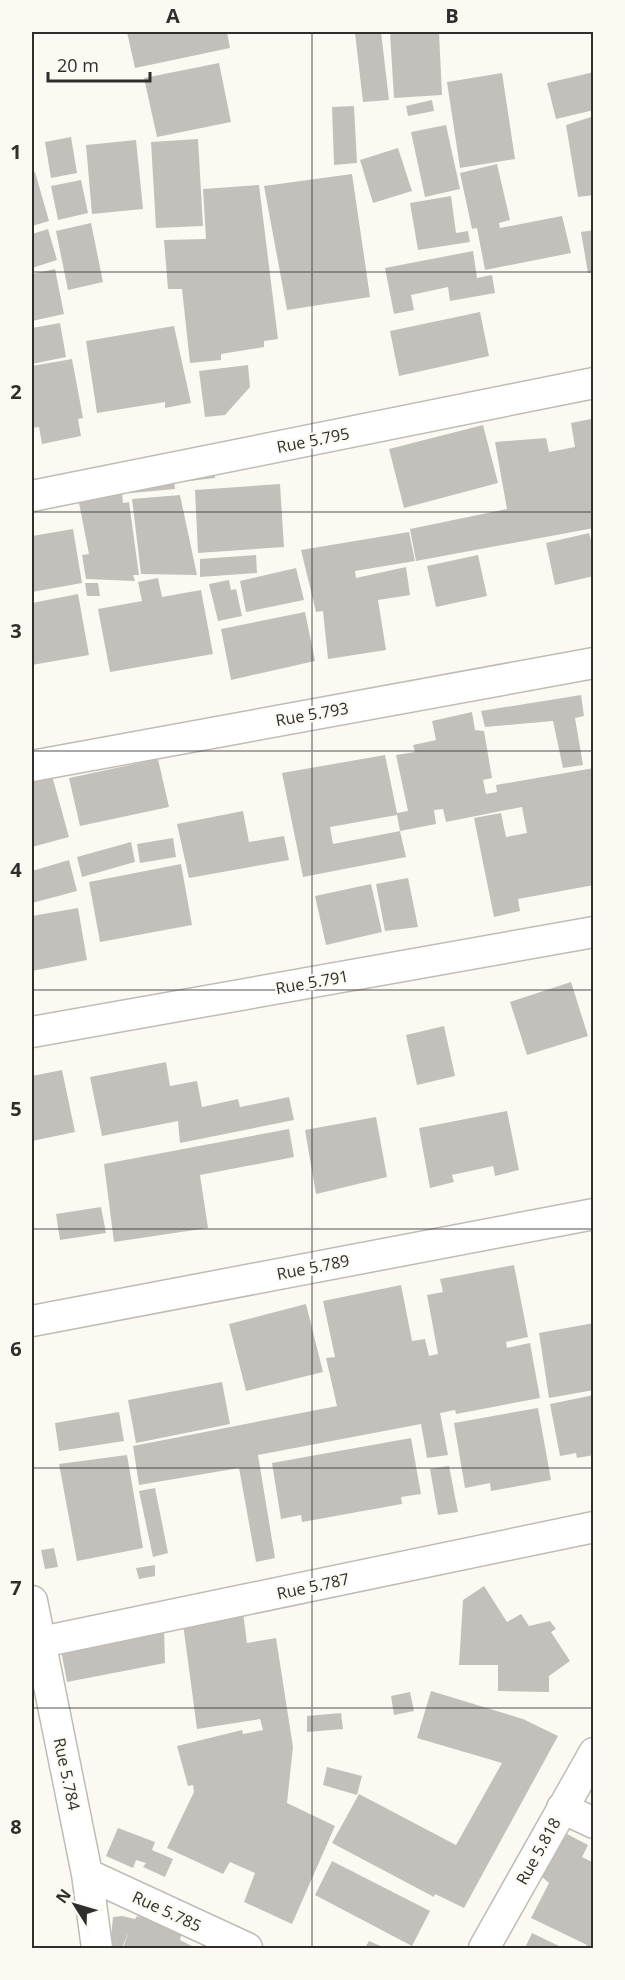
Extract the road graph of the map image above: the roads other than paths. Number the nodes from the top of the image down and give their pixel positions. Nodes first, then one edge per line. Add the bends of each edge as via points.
1 (594, 383) edge
2 (32, 496) edge
3 (594, 663) edge
4 (32, 766) edge
5 (594, 932) edge
6 (32, 1032) edge
7 (594, 1214) edge
8 (32, 1321) edge
9 (594, 1527) edge
10 (32, 1601) edge
11 (36, 1644) edge
12 (594, 1754) edge
13 (561, 1808) junction
14 (594, 1823) edge
15 (87, 1874) junction
16 (97, 1948) edge
17 (248, 1948) edge
18 (484, 1948) edge

1 - 2 street, Rue 5.795
3 - 4 street, Rue 5.793
5 - 6 street, Rue 5.791
7 - 8 street, Rue 5.789
9 - 11 street, Rue 5.787
10 - 11 street, Rue 5.784
11 - 15 street, Rue 5.784
12 - 13 street, Rue 5.818
13 - 14 street
13 - 18 street, Rue 5.818
15 - 16 street, Rue 5.784
15 - 17 street, Rue 5.785

